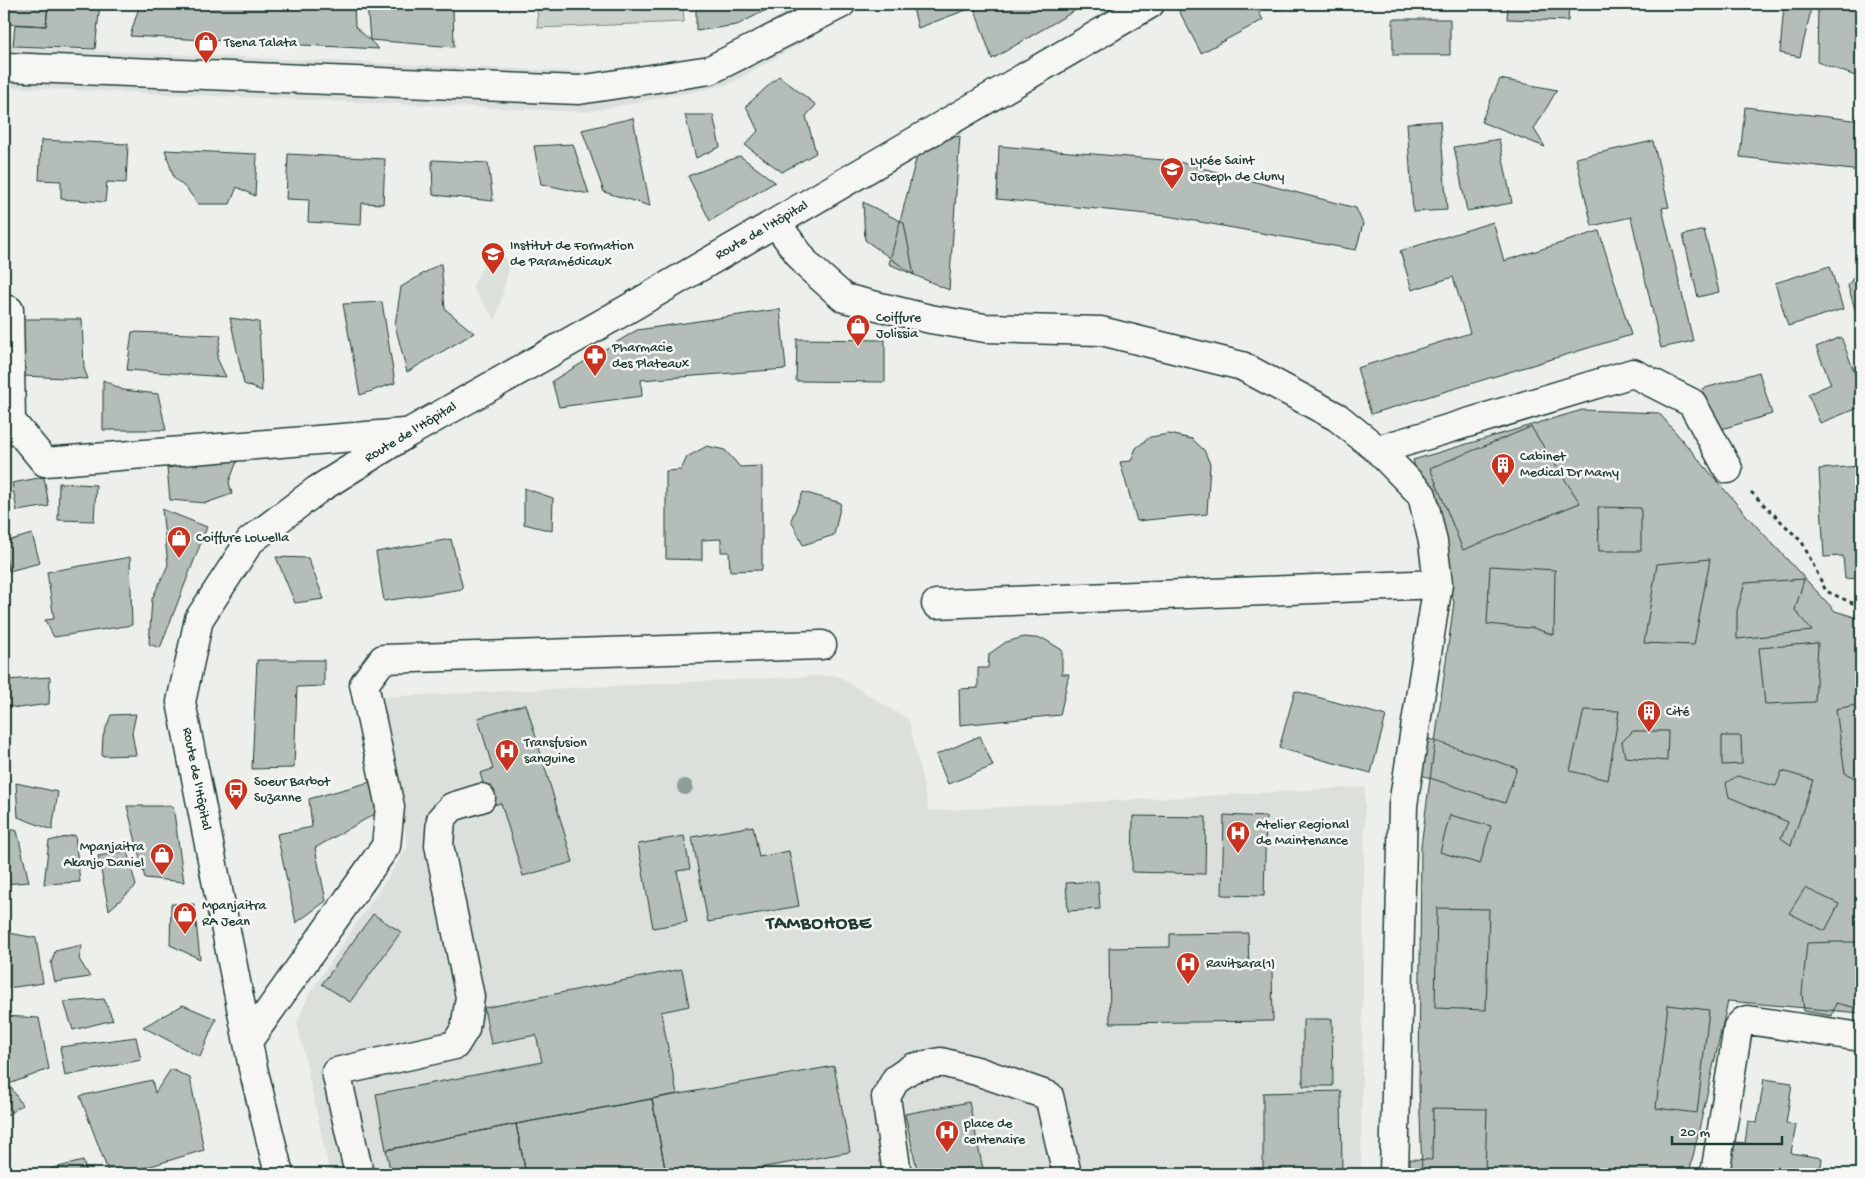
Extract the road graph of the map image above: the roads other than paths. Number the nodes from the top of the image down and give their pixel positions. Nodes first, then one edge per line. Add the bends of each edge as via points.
1 (841, 4) edge
2 (1150, 4) edge
3 (4, 67) edge
4 (776, 223) junction
5 (9, 310) dead end
6 (408, 433) junction
7 (1378, 450) junction
8 (1728, 469) road end
9 (1438, 584) junction
10 (936, 604) dead end
11 (822, 645) dead end
12 (481, 798) dead end
13 (1861, 1038) edge
14 (248, 1041) junction
15 (279, 1174) edge
16 (359, 1174) edge
17 (896, 1174) edge
18 (1067, 1174) edge
19 (1394, 1174) edge
20 (1715, 1174) edge

1 - 3 street via 710,70 579,90
2 - 4 street, Route de l'Hôpital
4 - 6 street, Route de l'Hôpital
4 - 7 street via 807,266 844,298 930,319 985,328 1101,331 1242,366 1338,417
5 - 6 street via 11,421 45,462
6 - 14 street, Route de l'Hôpital via 317,490 250,541 200,619 181,702
7 - 8 street via 1633,373 1692,404
7 - 9 street via 1422,496 1433,542
9 - 10 street
9 - 19 street via 1403,804
11 - 14 street via 383,659 364,684 390,807 386,846
12 - 16 street via 452,807 441,819 439,845 470,997 465,1029 455,1045 336,1072
13 - 20 street via 1744,1021 1738,1027
14 - 15 street, Route de l'Hôpital
17 - 18 street via 886,1097 896,1079 912,1068 941,1062 977,1070 1050,1096

